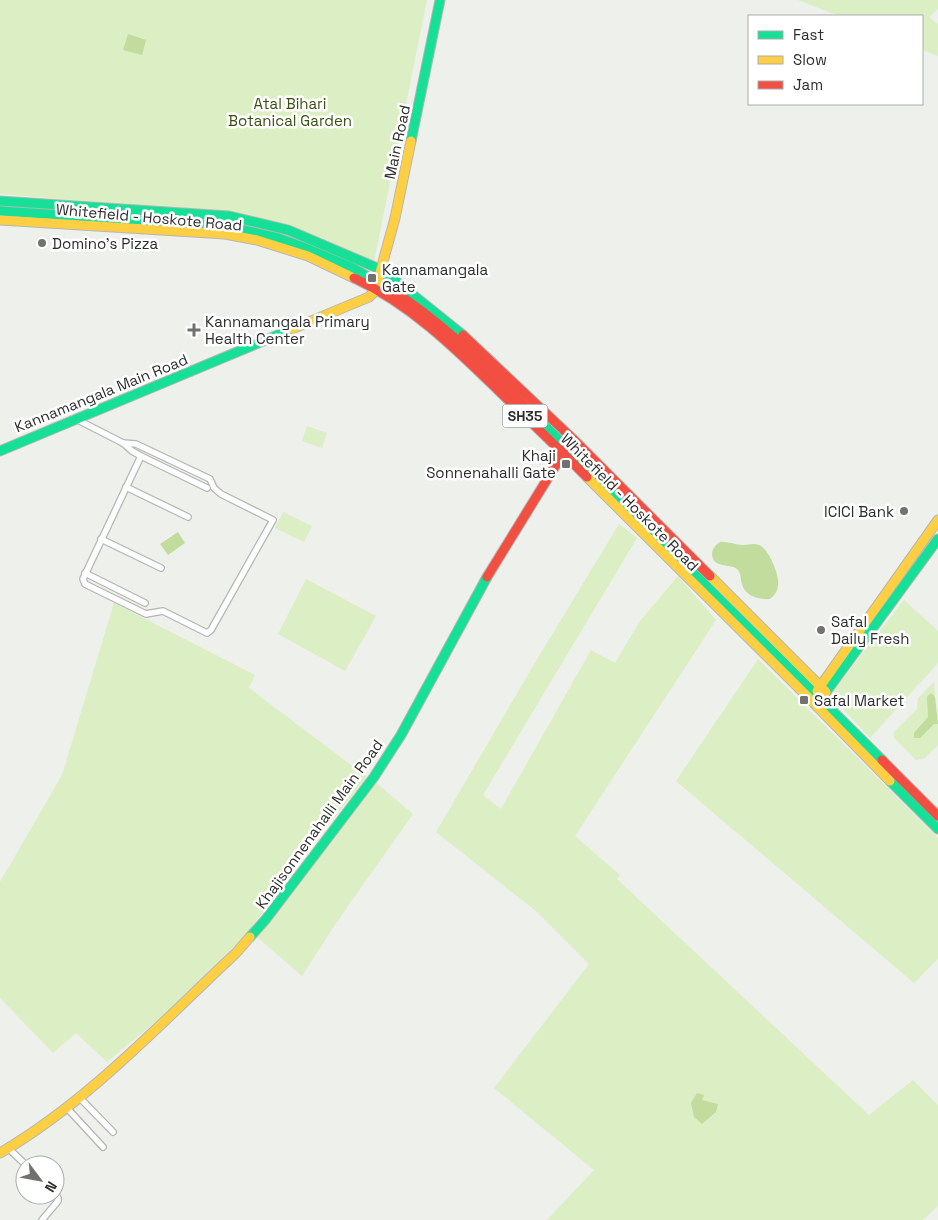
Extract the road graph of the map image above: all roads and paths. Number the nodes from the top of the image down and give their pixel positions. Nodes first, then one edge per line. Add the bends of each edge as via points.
1 (440, 0) edge
2 (0, 201) edge
3 (0, 212) edge
4 (0, 220) edge
5 (382, 270) junction
6 (377, 285) junction
7 (76, 419) junction
8 (574, 439) junction
9 (123, 443) junction
10 (565, 450) junction
11 (0, 451) edge
12 (141, 456) junction
13 (126, 487) junction
14 (207, 488) dead end
15 (188, 518) dead end
16 (938, 520) edge
17 (101, 539) junction
18 (938, 539) edge
19 (161, 568) dead end
20 (84, 573) junction
21 (145, 604) dead end
22 (852, 650) junction
23 (818, 696) junction
24 (938, 816) edge
25 (938, 828) edge
26 (80, 1098) junction
27 (67, 1108) junction
28 (113, 1132) dead end
29 (103, 1147) dead end
30 (8, 1148) junction
31 (0, 1153) edge
32 (15, 1155) edge
33 (55, 1205) edge
34 (42, 1220) edge

1 - 5 street, Main Road
2 - 5 street via 229,216 288,230
3 - 6 street, Whitefield - Hoskote Road / SH35 via 227,226 258,232 310,248
4 - 6 street, Whitefield - Hoskote Road / SH35 via 225,234 308,256
5 - 6 street, Main Road
5 - 8 street via 459,331
6 - 7 street, Kannamangala Main Road via 369,297
6 - 10 street, Whitefield - Hoskote Road / SH35 via 448,342
7 - 9 street
7 - 11 street, Kannamangala Main Road
8 - 10 street, Khajisonnenahalli Main Road
8 - 23 street
9 - 12 street
9 - 20 street via 136,444 210,479 221,494 273,520 207,633 162,611 146,614 85,584
10 - 23 street, Whitefield - Hoskote Road / SH35 via 745,636
10 - 26 street, Khajisonnenahalli Main Road via 487,578 401,735 332,834 266,920 236,952
12 - 13 street
12 - 14 street
13 - 15 street
13 - 17 street
16 - 22 street
17 - 19 street
17 - 20 street
18 - 22 street
20 - 21 street
22 - 23 street
23 - 24 street, Whitefield - Hoskote Road / SH35
23 - 25 street, Whitefield - Hoskote Road / SH35 via 876,768
26 - 27 street, Khajisonnenahalli Main Road
26 - 28 street
27 - 29 street
27 - 30 street, Khajisonnenahalli Main Road
30 - 31 street, Khajisonnenahalli Main Road
30 - 32 street
33 - 34 street

